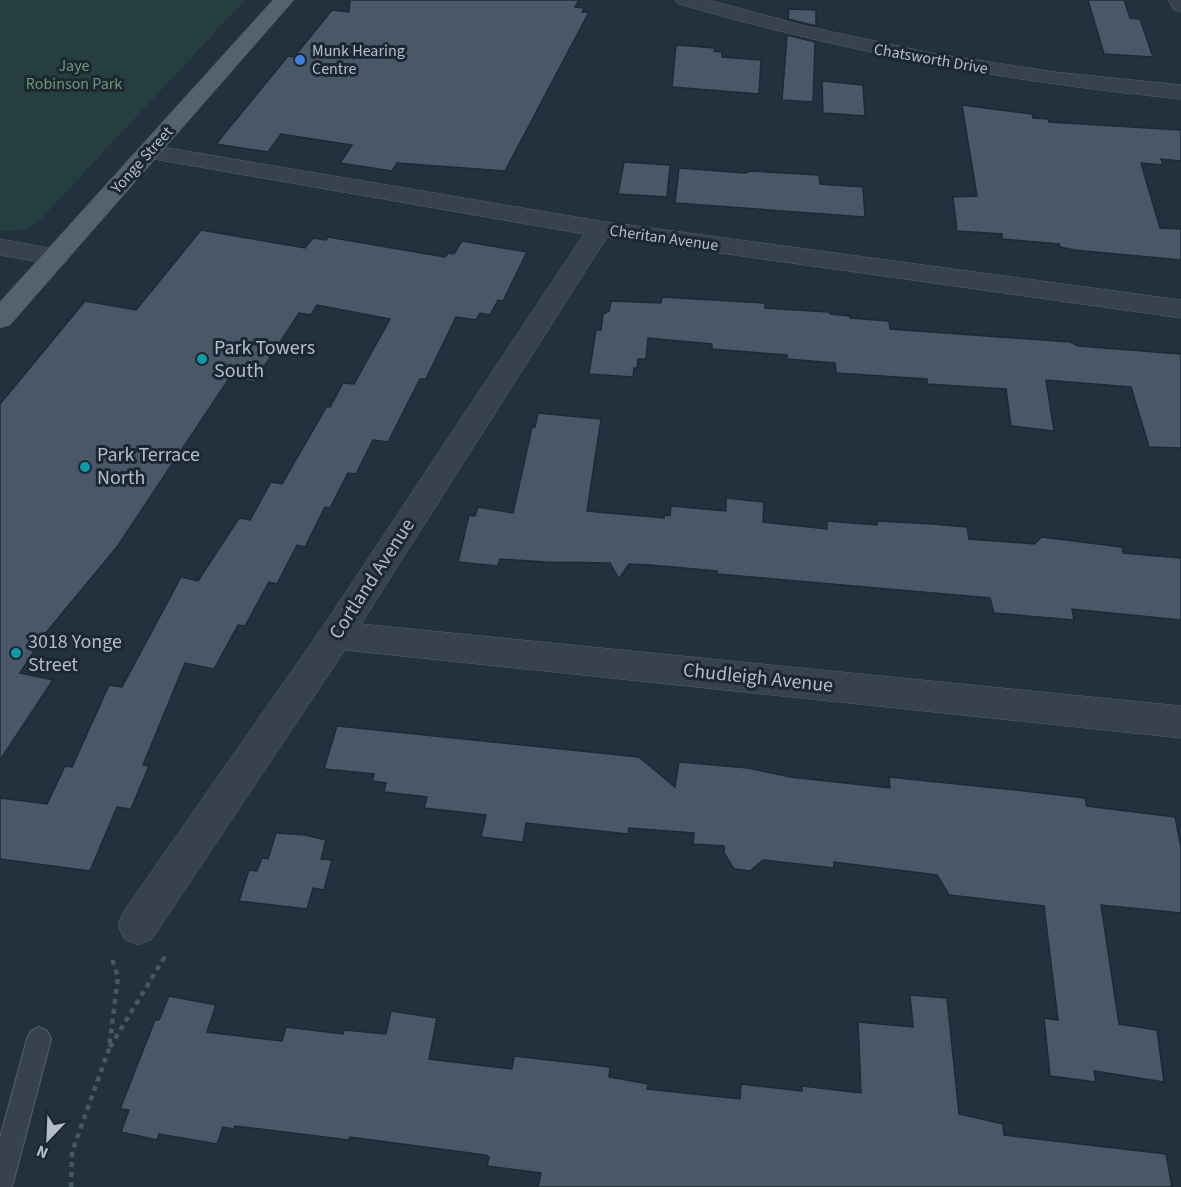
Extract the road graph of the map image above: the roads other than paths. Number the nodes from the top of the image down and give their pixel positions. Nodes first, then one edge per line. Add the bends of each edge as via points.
1 (284, 0) edge
2 (686, 0) edge
3 (1179, 0) edge
4 (1181, 6) edge
5 (1181, 92) edge
6 (150, 152) junction
7 (600, 229) junction
8 (0, 247) edge
9 (56, 257) junction
10 (1181, 309) edge
11 (0, 319) edge
12 (336, 635) junction
13 (1181, 722) edge
14 (138, 925) dead end
15 (39, 1039) dead end
16 (0, 1183) edge

1 - 6 main road, Yonge Street
2 - 5 street, Chatsworth Drive via 821,38 953,65 1086,84
3 - 4 street
6 - 7 street, Cheritan Avenue
6 - 9 main road, Yonge Street
7 - 10 street, Cheritan Avenue
7 - 12 street, Cortland Avenue
8 - 9 street
9 - 11 main road, Yonge Street
12 - 13 street, Chudleigh Avenue
12 - 14 street, Cortland Avenue
15 - 16 lane

